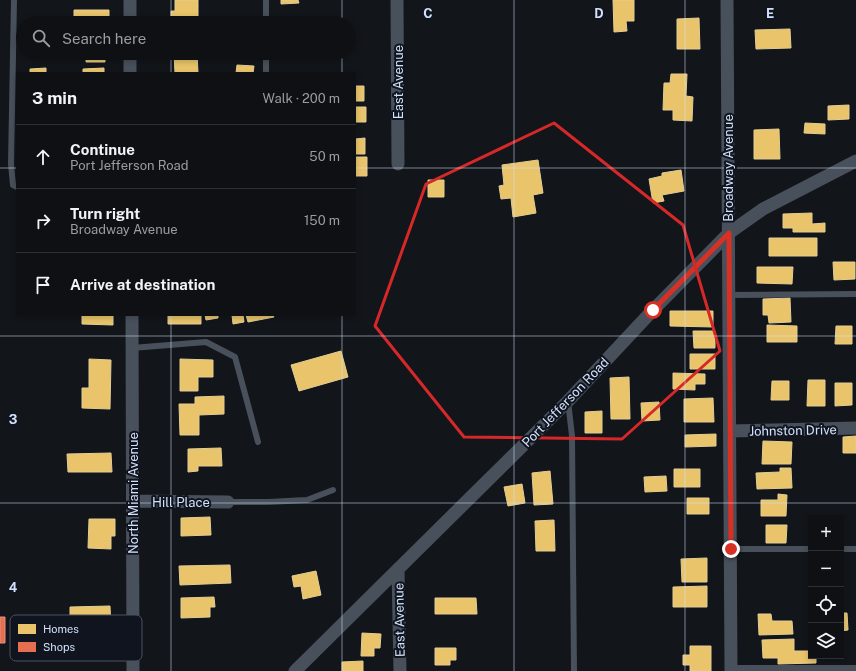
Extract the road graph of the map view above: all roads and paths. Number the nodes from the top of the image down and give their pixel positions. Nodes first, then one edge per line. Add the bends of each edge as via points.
1 (14, 0) edge
2 (130, 0) edge
3 (266, 0) edge
4 (397, 0) edge
5 (727, 0) edge
6 (130, 16) edge
7 (266, 16) edge
8 (130, 60) edge
9 (266, 60) edge
10 (130, 72) edge
11 (266, 72) edge
12 (856, 161) edge
13 (398, 164) dead end
14 (16, 186) edge
15 (729, 233) junction
16 (856, 294) edge
17 (729, 295) junction
18 (132, 316) edge
19 (132, 348) junction
20 (568, 401) junction
21 (856, 428) edge
22 (730, 431) junction
23 (258, 442) dead end
24 (333, 490) dead end
25 (133, 501) junction
26 (228, 502) joint
27 (731, 549) junction
28 (808, 549) edge
29 (844, 549) edge
30 (856, 549) edge
31 (398, 569) junction
32 (133, 615) edge
33 (856, 668) edge
34 (731, 670) edge
35 (295, 671) edge
36 (400, 671) edge
37 (574, 671) edge

1 - 14 lane via 11,164
2 - 6 street
3 - 7 lane
4 - 13 street, East Avenue
5 - 15 street, Broadway Avenue
8 - 10 street
9 - 11 lane
12 - 15 street, Port Jefferson Road via 763,209
15 - 17 street, Broadway Avenue
15 - 20 street, Port Jefferson Road
16 - 17 lane
17 - 22 street, Broadway Avenue
18 - 19 street, North Miami Avenue
19 - 23 lane via 206,342 235,357
19 - 25 street, North Miami Avenue
20 - 31 street, Port Jefferson Road
20 - 37 lane via 572,436
21 - 22 street, Johnston Drive
22 - 27 street, Broadway Avenue
24 - 26 lane via 307,500
25 - 26 street, Hill Place
25 - 32 street, North Miami Avenue
27 - 28 lane
27 - 34 street, Broadway Avenue
29 - 30 lane
31 - 35 street, Port Jefferson Road
31 - 36 street, East Avenue
33 - 34 lane

